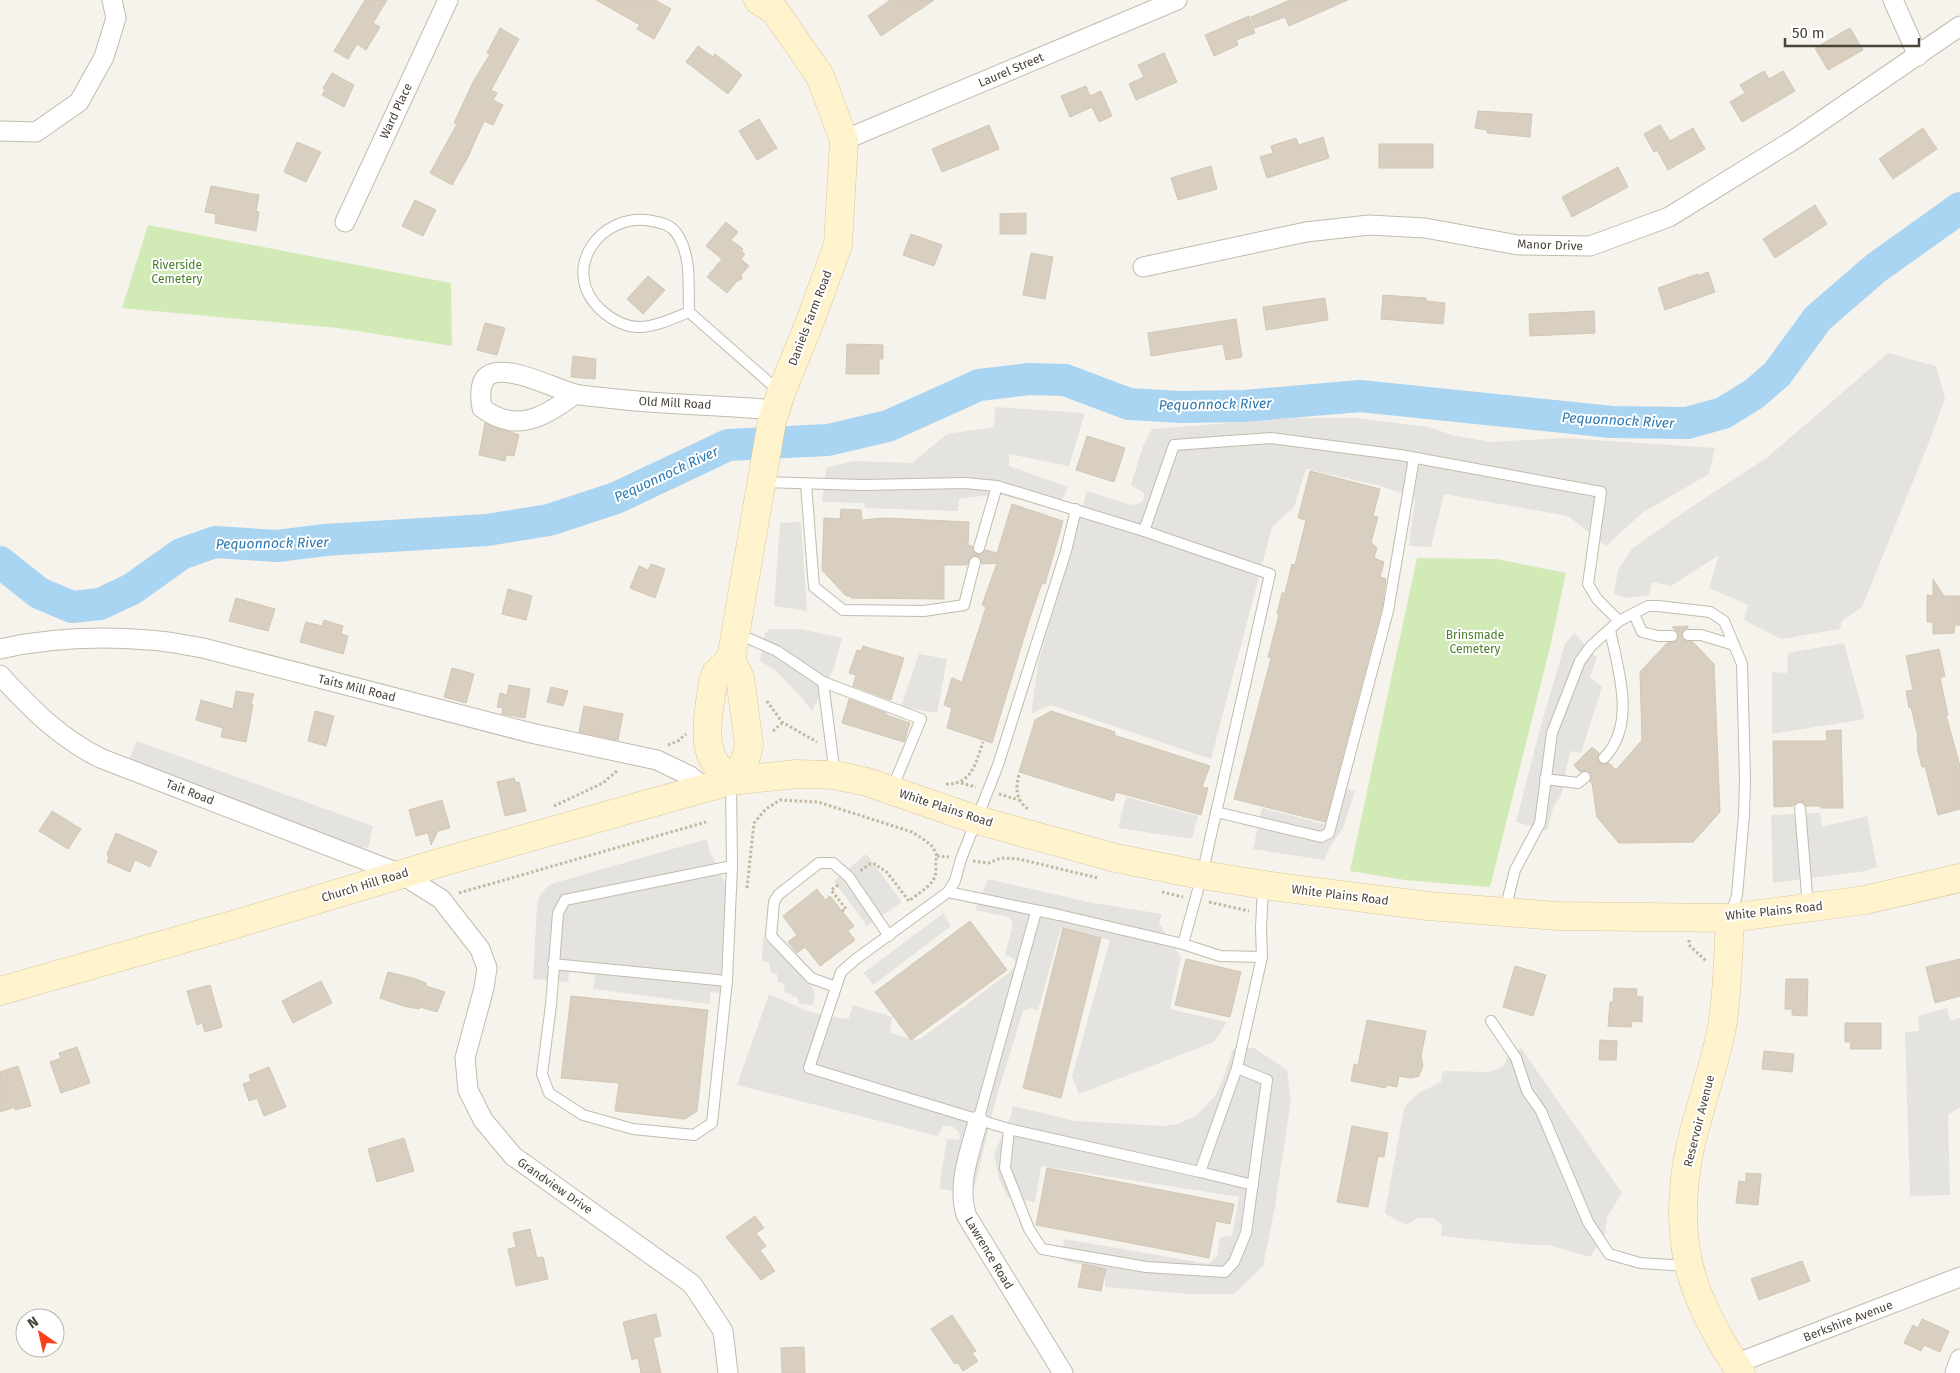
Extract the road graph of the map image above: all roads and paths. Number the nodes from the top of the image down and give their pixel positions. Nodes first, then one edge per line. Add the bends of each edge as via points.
1 (112, 0) edge
2 (448, 0) edge
3 (1177, 0) edge
4 (1894, 0) edge
5 (773, 4) edge
6 (1960, 26) edge
7 (1918, 56) junction
8 (0, 132) edge
9 (844, 140) junction
10 (345, 222) dead end
11 (1143, 267) dead end
12 (689, 312) junction
13 (575, 394) dead end
14 (776, 408) junction
15 (1414, 458) junction
16 (763, 471) junction
17 (806, 484) junction
18 (996, 486) junction
19 (1076, 509) junction
20 (1144, 531) junction
21 (979, 548) dead end
22 (975, 562) dead end
23 (1634, 614) junction
24 (1619, 621) junction
25 (1610, 630) junction
26 (736, 633) junction
27 (1672, 636) dead end
28 (1688, 636) dead end
29 (1734, 644) junction
30 (0, 649) edge
31 (732, 659) junction
32 (0, 675) edge
33 (823, 682) junction
34 (782, 722) dead end
35 (773, 731) dead end
36 (1604, 758) dead end
37 (1019, 774) dead end
38 (835, 775) junction
39 (1585, 776) dead end
40 (1545, 779) junction
41 (731, 781) junction
42 (704, 788) junction
43 (892, 790) junction
44 (1800, 808) dead end
45 (1031, 811) dead end
46 (1216, 812) junction
47 (977, 820) junction
48 (706, 822) dead end
49 (732, 866) junction
50 (401, 874) junction
51 (1202, 875) junction
52 (1960, 878) edge
53 (1264, 885) junction
54 (948, 892) junction
55 (441, 898) junction
56 (1808, 907) junction
57 (1036, 912) junction
58 (1505, 913) junction
59 (1730, 918) junction
60 (889, 936) junction
61 (1183, 944) junction
62 (1262, 957) junction
63 (553, 964) junction
64 (727, 981) junction
65 (836, 988) junction
66 (0, 991) edge
67 (1491, 1022) dead end
68 (1237, 1068) junction
69 (978, 1121) junction
70 (1009, 1129) junction
71 (1200, 1172) junction
72 (1253, 1185) junction
73 (1688, 1266) junction
74 (1960, 1277) edge
75 (1960, 1359) edge
76 (1738, 1369) edge
77 (728, 1373) edge
78 (1063, 1373) edge
79 (1955, 1373) edge

1 - 8 street via 116,18 104,57 79,102 36,132
2 - 10 street, Ward Place
3 - 9 street, Laurel Street
4 - 7 street
5 - 9 main road, Daniels Farm Road via 820,76
6 - 7 street, Manor Drive
7 - 11 street, Manor Drive via 1795,139 1669,217 1590,246 1518,245 1425,228 1369,225 1306,232
9 - 14 main road, Daniels Farm Road via 838,245
12 - 12 lane via 655,326 633,327 613,320 597,306 583,282 583,265 603,233 619,223 642,219 666,223 677,234 685,253
12 - 14 lane
13 - 14 street, Old Mill Road via 660,404
14 - 16 main road, Daniels Farm Road
15 - 20 lane via 1271,438 1174,445
15 - 24 lane via 1600,492 1588,584 1597,599
15 - 46 lane via 1388,611 1329,833 1321,837
16 - 17 lane
16 - 26 main road, Daniels Farm Road
17 - 18 lane
17 - 22 lane via 814,587 843,610 924,611 964,605
18 - 19 lane
18 - 21 lane
19 - 20 lane
19 - 47 lane via 1066,551 998,765
20 - 46 lane via 1270,574
23 - 24 lane
23 - 27 lane via 1642,632
23 - 29 lane via 1648,606 1710,612 1724,622
24 - 25 lane
25 - 36 lane via 1622,690 1621,728
25 - 40 lane via 1591,646 1580,661 1552,733
26 - 31 main road, Daniels Farm Road
26 - 33 lane via 776,651
28 - 29 lane via 1701,635
29 - 59 lane via 1742,664 1745,778 1738,885
30 - 42 street, Taits Mill Road via 54,640 97,638 150,640 203,648 531,733 657,760 690,776
31 - 41 main road, Daniels Farm Road via 740,678 749,744 748,755
31 - 41 main road via 716,673 713,681 708,735 712,758
32 - 50 street, Tait Road via 57,731 92,754
33 - 38 lane
33 - 43 lane via 921,719
34 - 35 path
37 - 45 path via 1017,795
38 - 41 main road, White Plains Road via 796,774
38 - 43 main road, White Plains Road
39 - 40 lane via 1578,783
40 - 58 lane via 1540,823 1516,870
41 - 42 main road, Church Hill Road
41 - 49 lane
42 - 50 main road, Church Hill Road
43 - 47 main road, White Plains Road
44 - 56 lane
46 - 51 lane
47 - 51 main road, White Plains Road via 1116,858
47 - 54 lane
48 - 55 path
49 - 63 lane via 565,900 558,913
49 - 64 lane
50 - 55 street, Grandview Drive
50 - 66 main road, Church Hill Road
51 - 53 main road, White Plains Road
51 - 61 lane
52 - 56 main road, White Plains Road via 1882,897
53 - 58 main road, White Plains Road
53 - 62 lane
54 - 57 lane
54 - 60 lane
55 - 77 street, Grandview Drive via 480,949 487,968 464,1058 468,1090 483,1120 513,1156 692,1284 723,1331
56 - 59 main road, White Plains Road
57 - 61 lane
57 - 69 lane
58 - 59 main road, White Plains Road
59 - 73 main road, Reservoir Avenue via 1722,1026 1685,1177 1682,1206
60 - 65 lane via 841,972
60 - 65 lane via 849,878 833,863 819,863 782,890 774,902 772,936 811,978
61 - 62 lane via 1220,956
62 - 68 lane
63 - 64 lane
63 - 64 lane via 542,1074 549,1093 583,1115 633,1129 694,1135 712,1123
65 - 69 lane via 809,1068
67 - 73 lane via 1516,1058 1588,1222 1609,1254 1640,1263
68 - 71 lane
68 - 72 lane via 1267,1080
69 - 70 lane
69 - 78 street, Lawrence Road via 963,1182 966,1215
70 - 71 lane
70 - 72 lane via 1004,1168 1029,1229 1042,1249 1146,1267 1225,1272 1234,1262 1246,1233
71 - 72 lane
73 - 76 main road, Reservoir Avenue via 1707,1318
74 - 76 street, Berkshire Avenue
75 - 79 street

